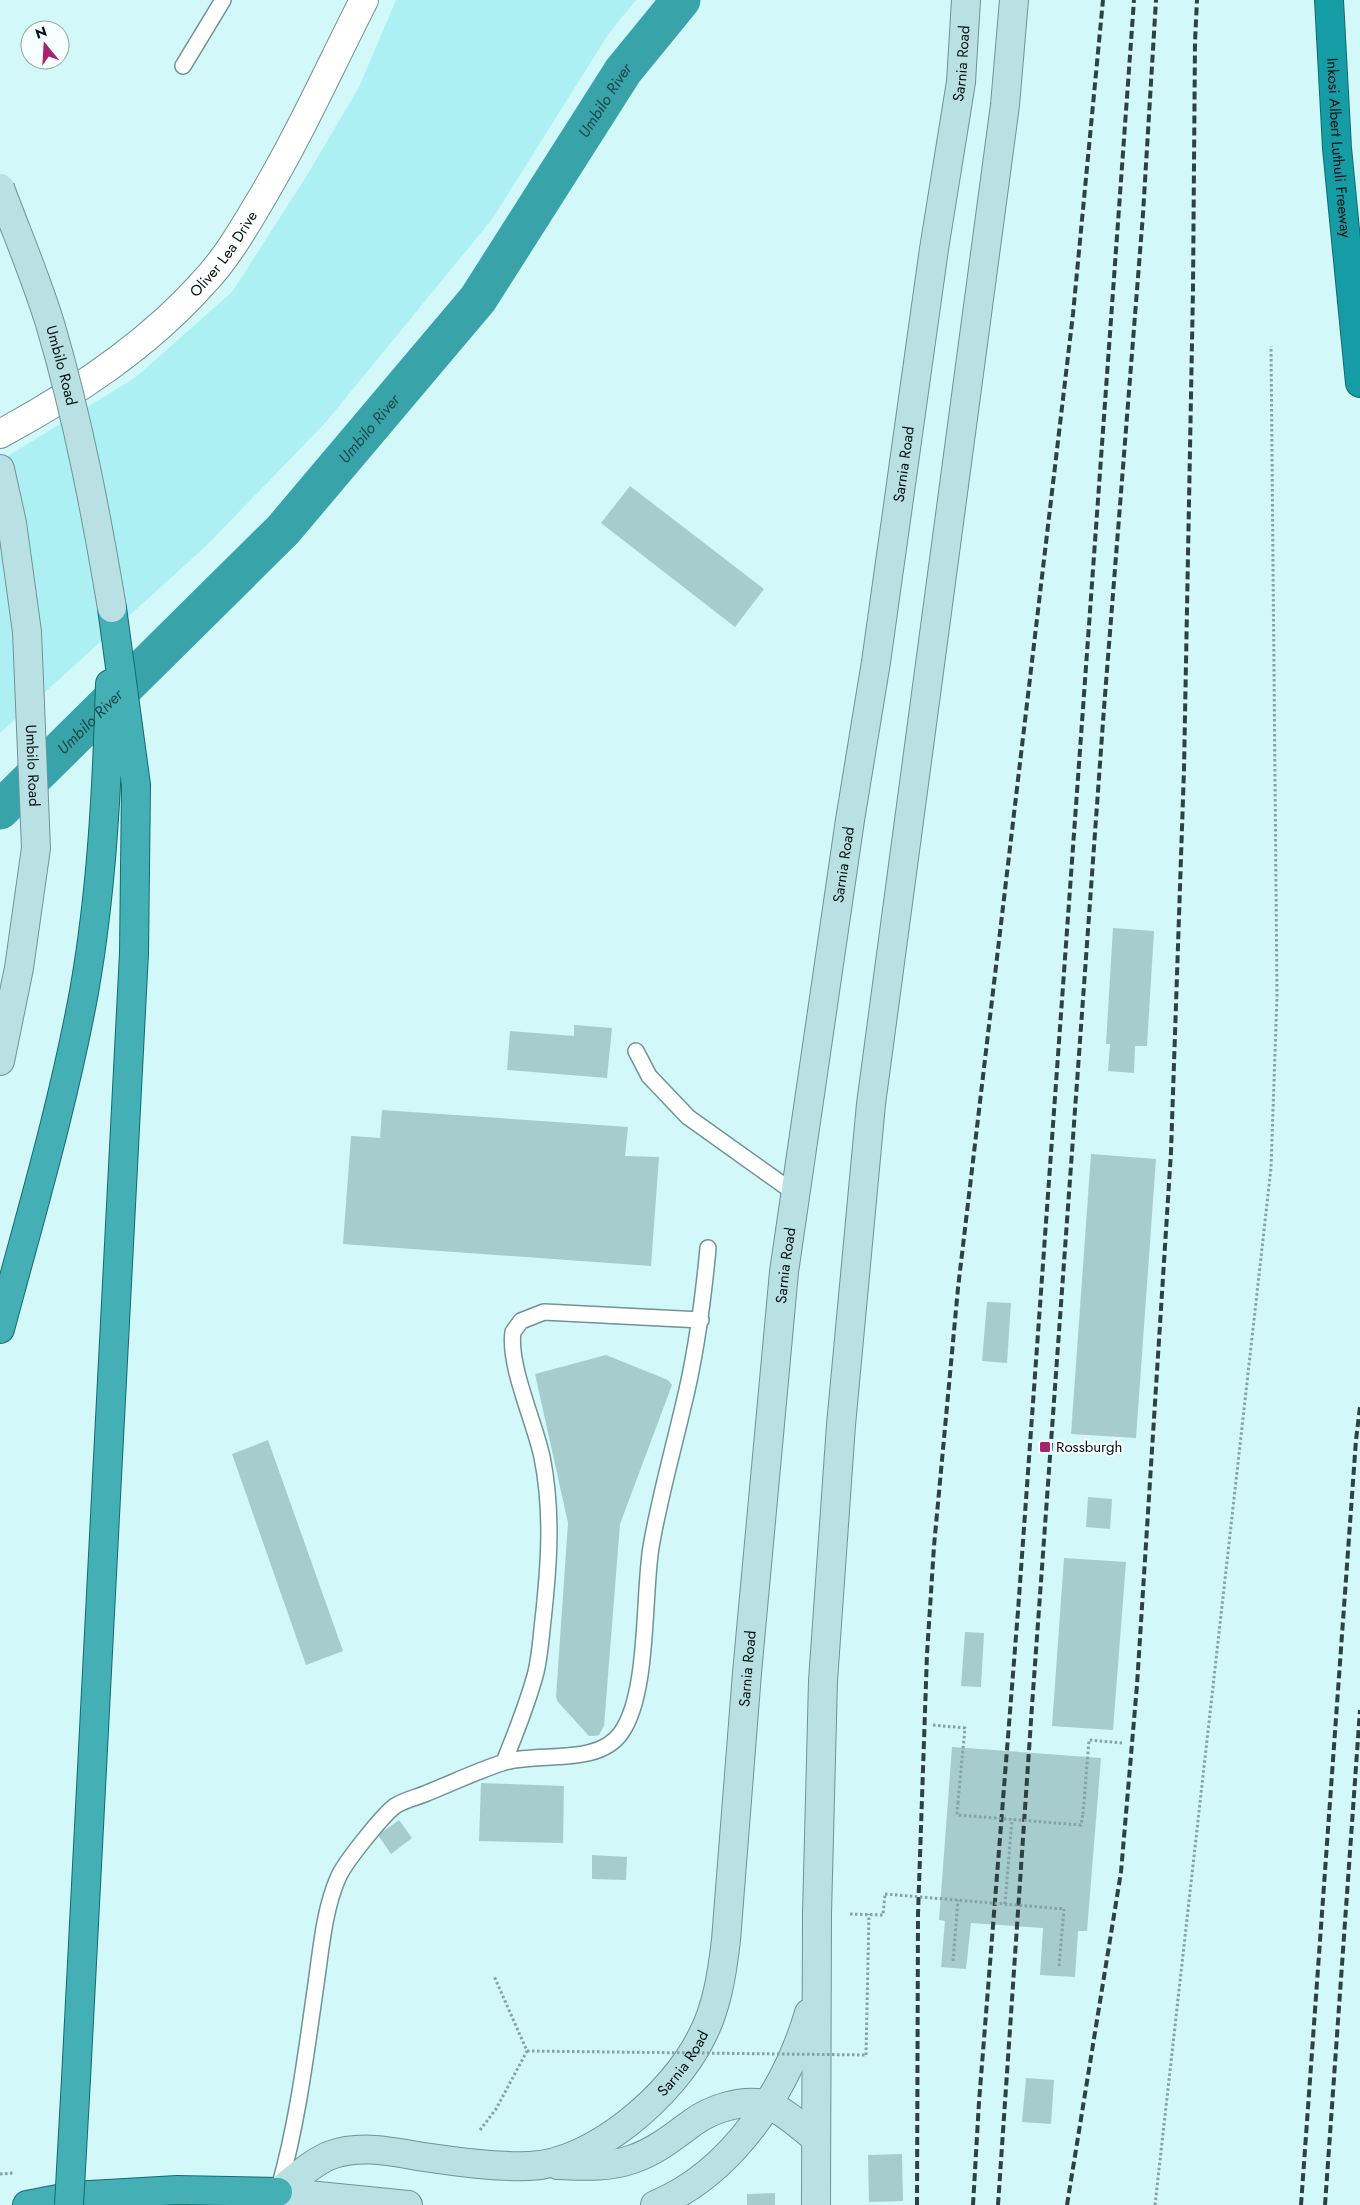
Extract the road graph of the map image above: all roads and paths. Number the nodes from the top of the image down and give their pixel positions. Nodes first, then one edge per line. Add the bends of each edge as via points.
1 (223, 0) edge
2 (364, 0) edge
3 (966, 0) edge
4 (1014, 0) edge
5 (1329, 0) edge
6 (183, 66) dead end
7 (0, 188) edge
8 (1271, 346) dead end
9 (1360, 384) edge
10 (0, 434) edge
11 (0, 469) edge
12 (112, 608) junction
13 (636, 1051) dead end
14 (0, 1061) edge
15 (796, 1194) junction
16 (708, 1248) dead end
17 (701, 1320) junction
18 (0, 1329) edge
19 (933, 1725) dead end
20 (1122, 1743) dead end
21 (504, 1762) junction
22 (1012, 1819) junction
23 (958, 1900) junction
24 (1005, 1904) junction
25 (869, 1914) dead end
26 (883, 1915) dead end
27 (953, 1961) dead end
28 (1059, 1966) dead end
29 (494, 1976) dead end
30 (817, 1988) junction
31 (527, 2051) junction
32 (768, 2105) junction
33 (815, 2138) junction
34 (456, 2161) junction
35 (552, 2164) junction
36 (14, 2173) dead end
37 (0, 2174) edge
38 (277, 2198) edge
39 (26, 2205) edge
40 (69, 2205) edge
41 (408, 2205) edge
42 (654, 2205) edge
43 (816, 2205) edge
44 (1155, 2205) edge

1 - 6 lane
2 - 10 street, Oliver Lea Drive via 273,180 234,245 204,283 165,323 103,370
3 - 15 main road, Sarnia Road via 961,82
4 - 30 main road via 1004,115 871,1104 841,1425 823,1681
5 - 9 highway, Inkosi Albert Luthuli Freeway via 1337,148
7 - 12 main road, Umbilo Road, bridge via 50,324 71,399 89,477
8 - 44 path via 1277,986 1271,1168
11 - 14 main road, Umbilo Road via 12,523 27,632 36,848 19,968
12 - 18 highway via 107,798 91,944 71,1057
12 - 40 highway, bridge via 136,785 134,953
13 - 15 lane via 649,1076 688,1117
15 - 35 main road, Sarnia Road via 784,1272 720,1984 701,2038 684,2067 662,2092 594,2146
16 - 17 lane
17 - 21 lane via 650,1552 635,1702 630,1718 616,1739 600,1750
17 - 21 lane via 544,1312 521,1321 513,1332 514,1357 542,1455 549,1523 546,1587 536,1670 528,1702
19 - 22 path, bridge via 965,1728 957,1815
20 - 22 path, bridge via 1089,1740 1081,1825
21 - 38 lane via 396,1806 338,1876 323,1939 290,2148
22 - 24 path
23 - 24 path, bridge
23 - 26 path, bridge via 885,1894
23 - 27 path
24 - 28 path, bridge via 1064,1908
25 - 31 path, bridge via 866,2055
29 - 31 path
30 - 32 main road via 803,2035
30 - 33 main road
31 - 34 path via 496,2109
32 - 33 main road
32 - 35 main road via 743,2104 718,2109 662,2146 633,2159 598,2167
32 - 42 main road via 745,2136 723,2158 694,2183
33 - 43 main road
34 - 35 main road, Sarnia Road via 528,2166
34 - 38 main road, Sarnia Road via 370,2149 340,2152 320,2160
36 - 37 path
38 - 39 highway via 148,2192 73,2196
38 - 41 main road

